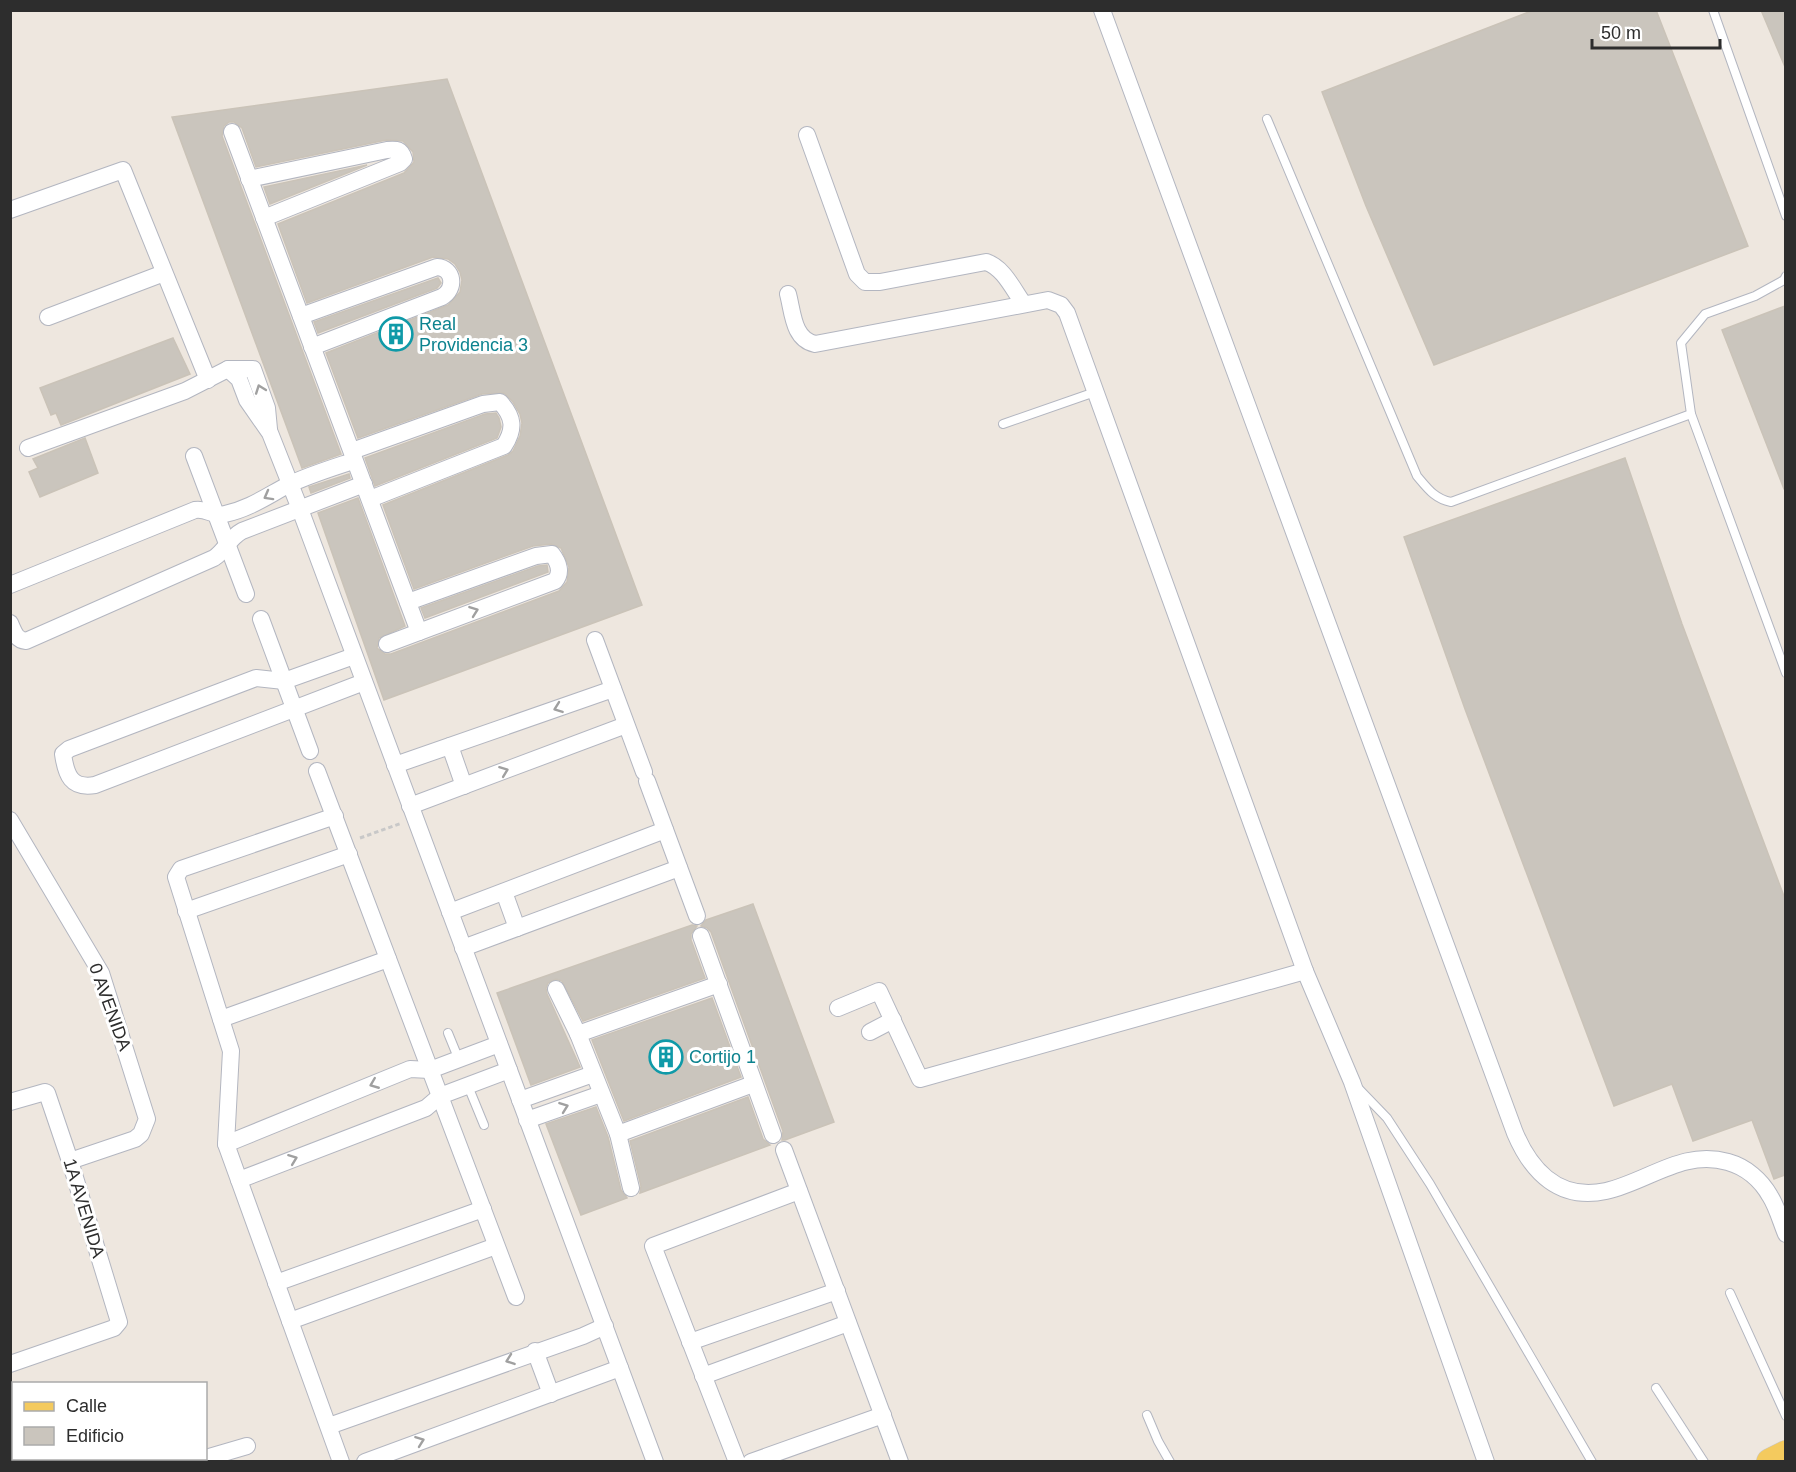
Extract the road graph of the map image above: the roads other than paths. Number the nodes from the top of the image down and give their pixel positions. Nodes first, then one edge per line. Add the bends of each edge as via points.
1 (1102, 10) edge
2 (1713, 10) edge
3 (1267, 119) dead end
4 (232, 132) dead end
5 (807, 135) dead end
6 (249, 179) junction
7 (10, 210) edge
8 (1785, 216) edge
9 (264, 219) junction
10 (164, 273) junction
11 (1785, 276) edge
12 (788, 294) dead end
13 (1023, 303) junction
14 (301, 316) junction
15 (48, 317) dead end
16 (312, 347) junction
17 (208, 380) junction
18 (1095, 392) junction
19 (1691, 414) junction
20 (1003, 424) dead end
21 (27, 448) dead end
22 (194, 456) dead end
23 (353, 456) junction
24 (290, 484) junction
25 (367, 492) junction
26 (300, 509) junction
27 (216, 516) junction
28 (226, 545) junction
29 (10, 585) edge
30 (246, 594) dead end
31 (408, 602) junction
32 (261, 619) dead end
33 (10, 623) edge
34 (419, 632) junction
35 (595, 640) dead end
36 (387, 644) dead end
37 (354, 656) junction
38 (1785, 673) edge
39 (284, 681) junction
40 (364, 682) junction
41 (613, 688) junction
42 (294, 708) junction
43 (626, 724) junction
44 (450, 747) junction
45 (310, 751) dead end
46 (395, 765) junction
47 (317, 771) dead end
48 (464, 786) junction
49 (413, 813) junction
50 (335, 816) junction
51 (10, 820) edge
52 (665, 830) junction
53 (347, 849) junction
54 (679, 868) junction
55 (504, 892) junction
56 (186, 911) junction
57 (450, 912) junction
58 (697, 916) dead end
59 (517, 928) junction
60 (701, 936) dead end
61 (463, 948) junction
62 (388, 959) junction
63 (1305, 971) junction
64 (719, 984) junction
65 (556, 989) dead end
66 (838, 1008) dead end
67 (221, 1019) junction
68 (893, 1020) junction
69 (870, 1032) dead end
70 (448, 1033) dead end
71 (579, 1034) junction
72 (499, 1044) junction
73 (459, 1060) junction
74 (430, 1070) junction
75 (509, 1070) junction
76 (593, 1074) junction
77 (1352, 1082) junction
78 (753, 1084) junction
79 (468, 1086) junction
80 (601, 1094) junction
81 (440, 1096) junction
82 (520, 1100) junction
83 (10, 1102) edge
84 (528, 1120) junction
85 (484, 1125) dead end
86 (618, 1134) junction
87 (773, 1135) dead end
88 (226, 1144) junction
89 (784, 1150) dead end
90 (70, 1161) junction
91 (239, 1180) junction
92 (631, 1188) dead end
93 (799, 1191) junction
94 (483, 1209) junction
95 (1785, 1234) edge
96 (496, 1246) junction
97 (276, 1283) junction
98 (837, 1291) junction
99 (1730, 1293) dead end
100 (516, 1298) dead end
101 (290, 1322) junction
102 (848, 1323) junction
103 (604, 1326) junction
104 (690, 1342) junction
105 (535, 1351) junction
106 (10, 1364) edge
107 (620, 1368) junction
108 (704, 1376) junction
109 (1656, 1388) dead end
110 (551, 1394) junction
111 (883, 1415) junction
112 (1147, 1415) dead end
113 (1785, 1416) edge
114 (328, 1426) junction
115 (247, 1446) dead end
116 (1785, 1454) edge
117 (207, 1457) edge
118 (341, 1461) edge
119 (364, 1461) edge
120 (655, 1461) edge
121 (737, 1461) edge
122 (751, 1461) edge
123 (900, 1461) edge
124 (1170, 1461) edge
125 (1486, 1461) edge
126 (1592, 1461) edge
127 (1704, 1461) edge
128 (1770, 1461) edge

1 - 95 street via 1526,1156 1538,1171 1562,1188 1587,1192 1614,1188 1690,1160 1710,1158 1731,1163 1752,1175 1770,1196
2 - 8 lane
3 - 19 lane via 1417,476 1432,494 1451,502
4 - 6 street
5 - 13 street via 857,273 866,282 986,262 1000,271
6 - 9 street
6 - 9 street via 387,150 402,153 404,159 400,163
7 - 10 street via 123,170
9 - 14 street
10 - 15 street
10 - 17 street
11 - 19 lane via 1755,296 1706,314 1681,344
12 - 13 street via 798,333 806,342 815,344
13 - 18 street via 1048,300 1061,305
14 - 16 street
14 - 16 street via 437,267 443,267 452,280 448,294 442,297
16 - 23 street
17 - 21 street
17 - 24 street via 228,369 239,379 247,400 270,433
18 - 20 lane
18 - 63 street
19 - 38 lane
22 - 27 street
23 - 24 street
23 - 25 street
23 - 25 street via 483,404 500,402 507,409 512,434 504,446
24 - 26 street
24 -> 27 street via 254,504
25 - 26 street
25 - 31 street
26 - 28 street via 242,531
26 - 37 street
27 - 28 street
27 - 29 street via 195,510
28 - 30 street
28 - 33 street via 214,558 26,641 16,636
31 - 34 street
34 -> 31 street via 555,581 560,569 557,560 552,554 537,556
32 - 39 street
34 - 36 street
35 - 41 street
37 - 39 street
37 - 40 street
39 - 42 street
39 - 42 street via 256,678 69,750 63,754 64,763 77,785 95,785
40 - 42 street
40 - 46 street
41 - 43 street
41 -> 44 street
42 - 45 street
48 -> 43 street
43 - 52 street
44 - 46 street
44 - 48 street
46 - 49 street
47 - 50 street
48 - 49 street
49 - 57 street
50 - 53 street
50 - 56 street via 181,869 176,877
51 - 90 street, 0 AVENIDA via 101,973 147,1119 135,1139
52 - 54 street
52 - 55 street
53 - 56 street
53 - 62 street
54 - 58 street
54 - 59 street
55 - 57 street
55 - 59 street
56 - 67 street
57 - 61 street
59 - 61 street
60 - 64 street
61 - 72 street
62 - 67 street
62 - 74 street
63 - 68 street via 920,1078
63 - 77 street
64 - 71 street
64 - 78 street
65 - 71 street
66 - 68 street via 879,991
67 - 88 street via 232,1062
68 - 69 street
70 - 73 lane
71 - 76 street
72 - 73 street
72 - 75 street
73 - 74 street
74 - 81 street
74 -> 88 street via 410,1069
75 - 79 street
75 - 82 street
76 - 80 street
76 - 82 street
77 - 125 street
77 - 126 lane via 1387,1118 1430,1184
78 - 86 street
78 - 87 street
79 - 81 street
79 - 85 lane
84 -> 80 street
80 - 86 street
91 -> 81 street via 426,1108
81 - 94 street
82 - 84 street
83 - 90 street, 1A AVENIDA via 46,1092
84 - 103 street
86 - 92 street
88 - 91 street
89 - 93 street
90 - 106 street, 1A AVENIDA via 119,1322 114,1328
91 - 97 street
93 - 98 street
93 - 104 street via 653,1246
94 - 96 street
94 - 97 street
96 - 100 street
96 - 101 street
97 - 101 street
98 - 102 street
98 - 104 street
99 - 113 lane
101 - 114 street
102 - 108 street
102 - 111 street
103 - 105 street
103 - 107 street
104 - 108 street
105 - 110 street
105 -> 114 street
107 - 110 street
107 - 120 street
108 - 121 street
109 - 127 lane
119 -> 110 street
111 - 122 street
111 - 123 street
112 - 124 lane
114 - 118 street
115 - 117 street
116 - 128 main road

